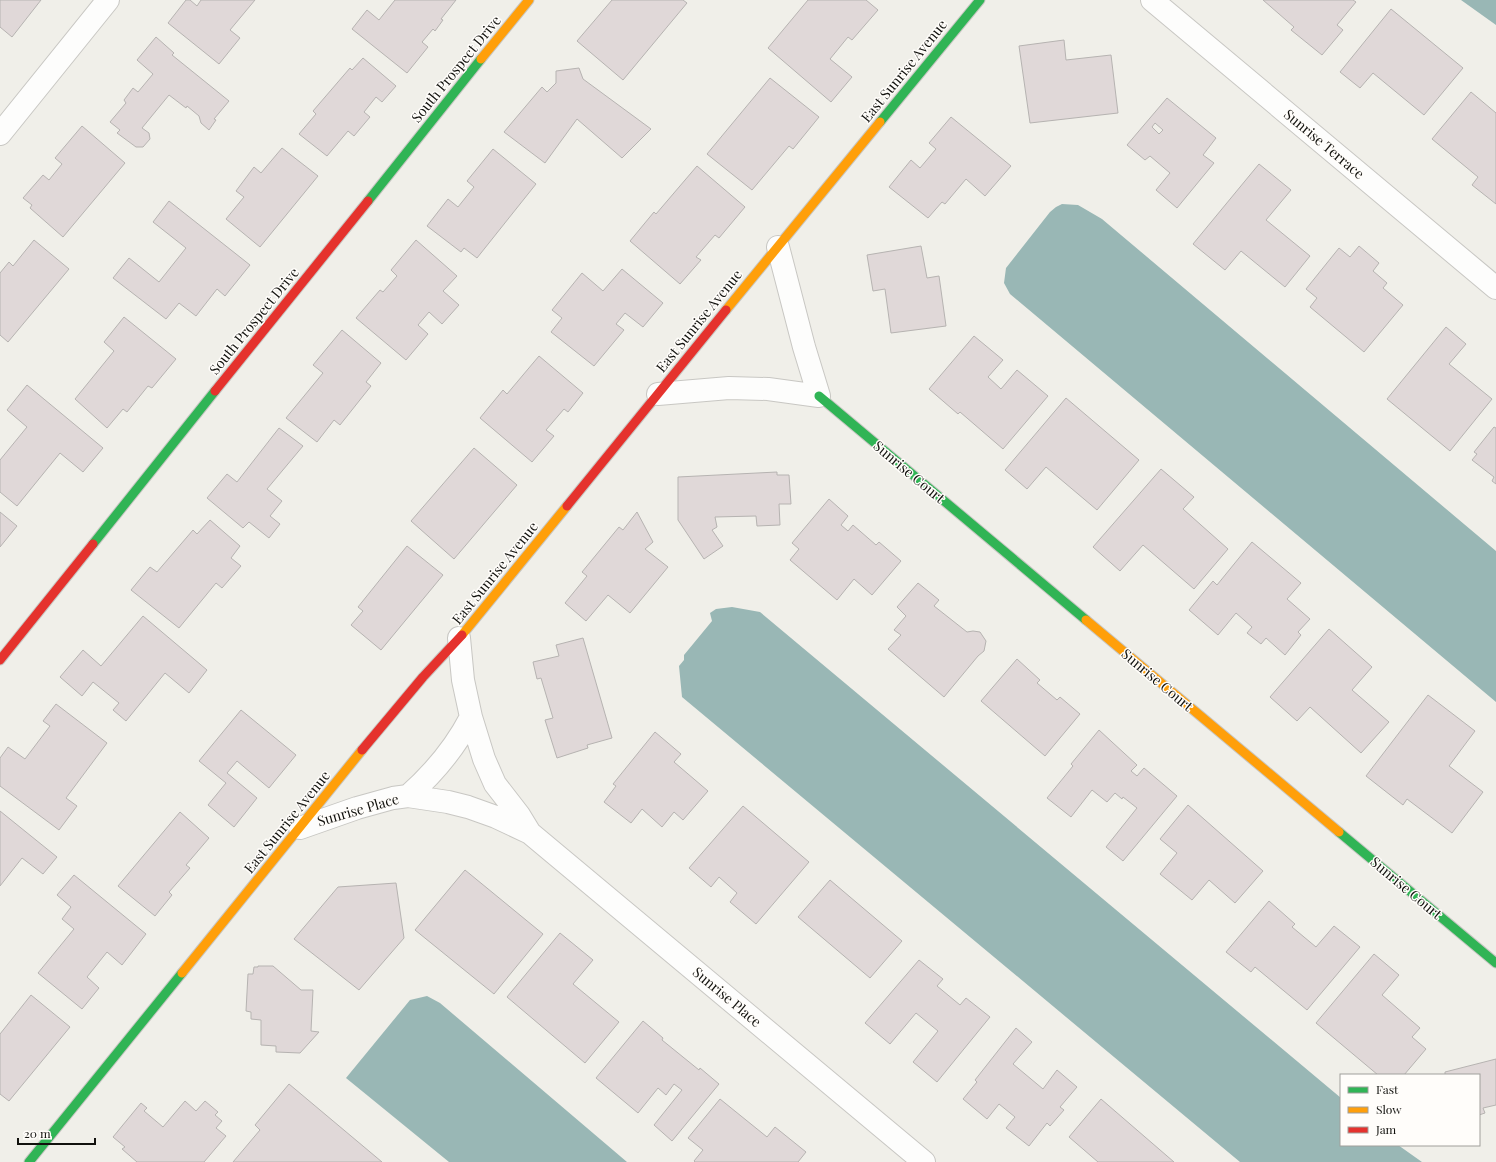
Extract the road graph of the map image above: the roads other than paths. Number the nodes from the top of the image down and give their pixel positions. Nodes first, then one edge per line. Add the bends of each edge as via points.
1 (108, 0) edge
2 (529, 0) edge
3 (980, 0) edge
4 (1152, 0) edge
5 (0, 134) edge
6 (778, 247) junction
7 (1496, 288) edge
8 (658, 394) junction
9 (819, 396) junction
10 (459, 638) junction
11 (0, 660) edge
12 (471, 717) junction
13 (408, 796) junction
14 (300, 828) junction
15 (530, 833) junction
16 (1496, 963) edge
17 (29, 1162) edge
18 (924, 1162) edge

1 - 5 street
2 - 11 street, South Prospect Drive
3 - 6 street, East Sunrise Avenue
4 - 7 street, Sunrise Terrace
6 - 8 street, East Sunrise Avenue
6 - 9 street
8 - 9 street via 729,388 768,389
8 - 10 street, East Sunrise Avenue
9 - 16 street, Sunrise Court
10 - 12 street, Sunrise Place via 463,680
10 - 14 street, East Sunrise Avenue via 423,677
12 - 13 street via 461,737
12 - 15 street, Sunrise Place via 489,773
13 - 14 street, Sunrise Place via 357,808
13 - 15 street, Sunrise Place via 468,807
14 - 17 street, East Sunrise Avenue
15 - 18 street, Sunrise Place

